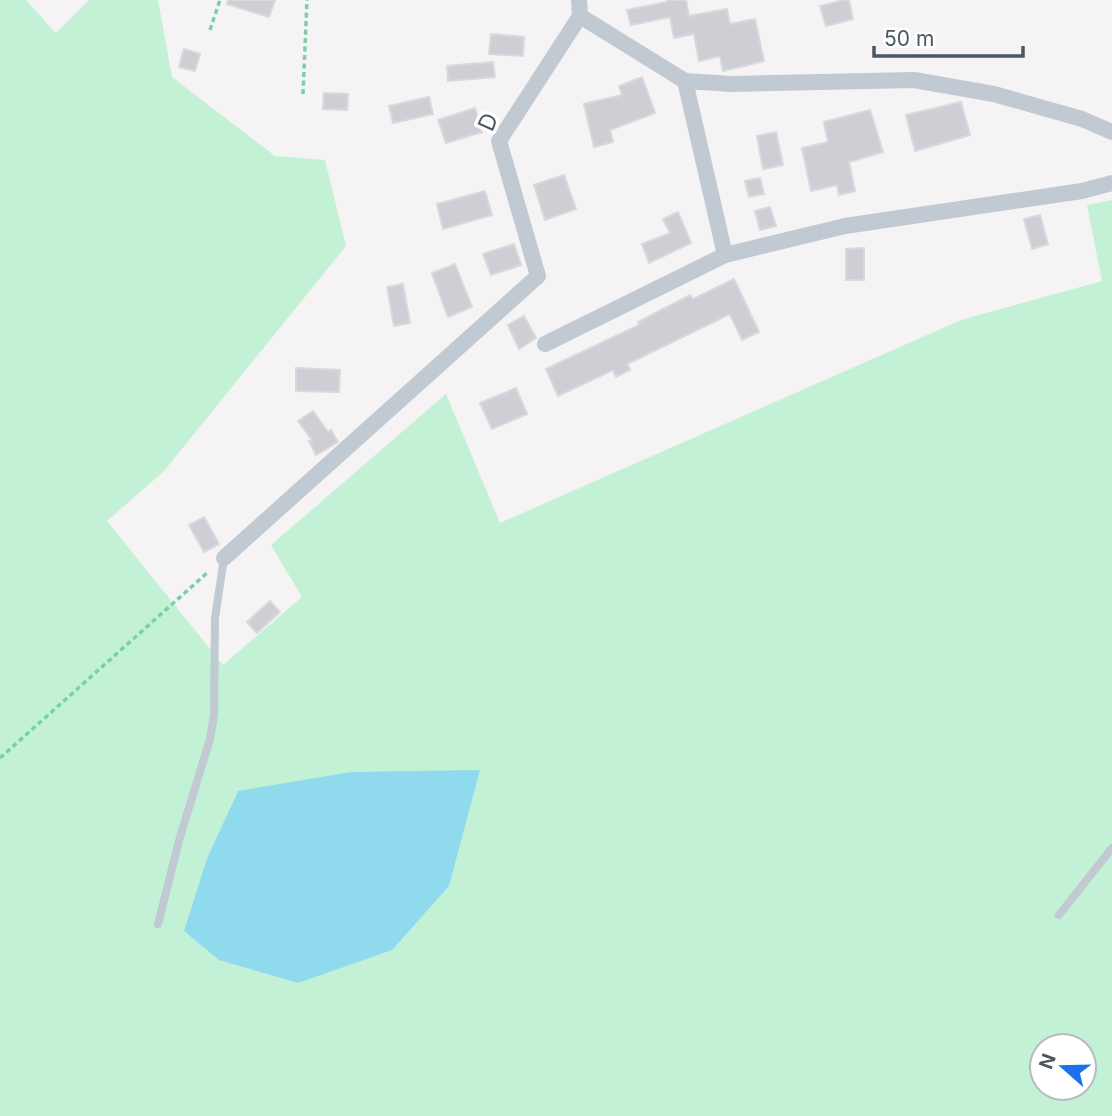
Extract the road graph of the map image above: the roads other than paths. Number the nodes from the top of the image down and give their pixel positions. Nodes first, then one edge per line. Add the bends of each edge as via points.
1 (579, 8) edge
2 (685, 81) junction
3 (1112, 132) edge
4 (1112, 183) edge
5 (725, 255) junction
6 (545, 344) dead end
7 (224, 558) joint
8 (1112, 848) edge
9 (1059, 915) dead end
10 (158, 924) dead end

1 - 2 street
1 - 7 street, D via 499,141 538,276
2 - 3 street via 914,80 994,94 1082,118
2 - 5 street
4 - 5 street via 845,226
5 - 6 street
7 - 10 lane via 215,618 210,739
8 - 9 lane

